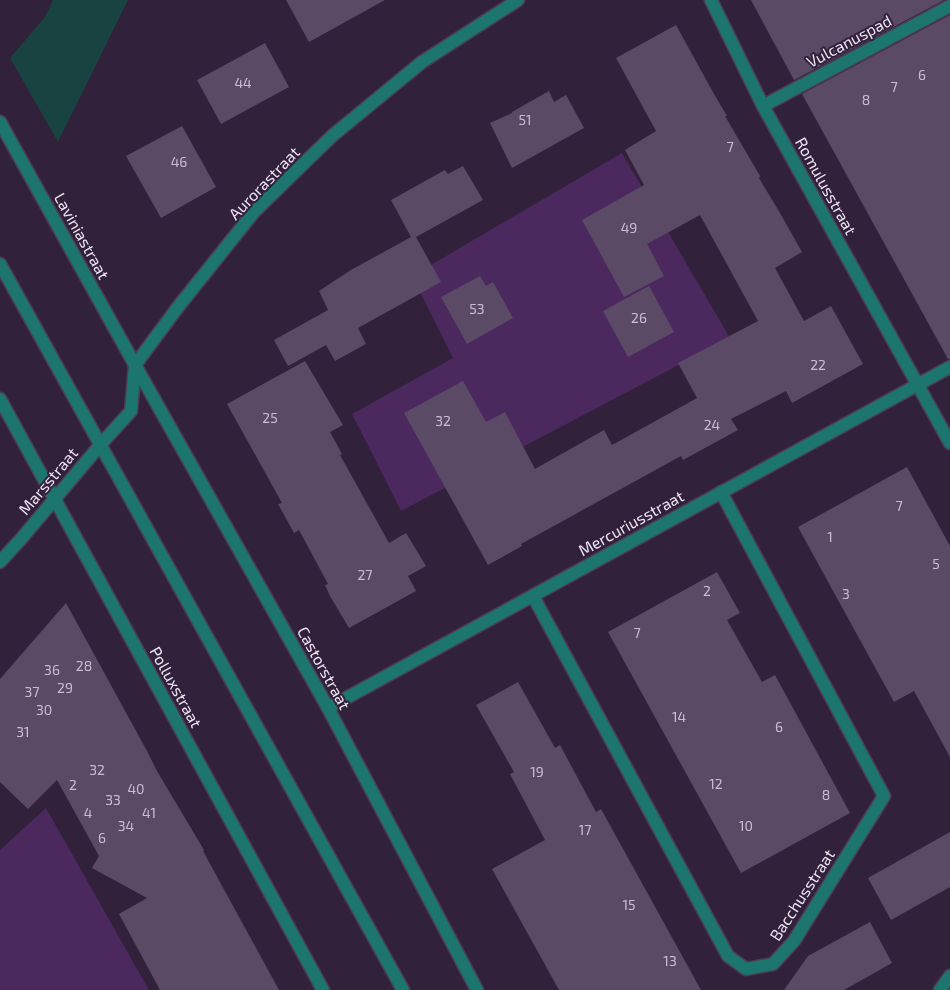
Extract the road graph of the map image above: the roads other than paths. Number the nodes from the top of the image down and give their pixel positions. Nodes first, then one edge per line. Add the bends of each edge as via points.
1 (518, 0) edge
2 (711, 0) edge
3 (950, 6) edge
4 (762, 106) junction
5 (0, 122) edge
6 (0, 264) edge
7 (135, 365) junction
8 (950, 367) edge
9 (917, 385) junction
10 (0, 399) edge
11 (950, 443) edge
12 (101, 444) junction
13 (721, 492) junction
14 (54, 498) junction
15 (0, 562) edge
16 (533, 596) junction
17 (328, 708) junction
18 (950, 976) edge
19 (323, 990) edge
20 (403, 990) edge
21 (477, 990) edge
22 (940, 990) edge

1 - 7 street, Aurorastraat via 422,62 332,136 254,212
2 - 4 street, Romulusstraat
3 - 4 street, Vulcanuspad
4 - 9 street, Romulusstraat
5 - 7 street, Laviniastraat
6 - 12 street
7 - 12 street via 131,411
7 - 17 street, Castorstraat
8 - 9 street, Mercuriusstraat
9 - 11 street, Romulusstraat
9 - 13 street, Mercuriusstraat
10 - 14 street, Polluxstraat
12 - 14 street, Marsstraat
12 - 20 street
13 - 16 street, Mercuriusstraat
13 - 16 street, Bacchusstraat via 884,796 794,941 773,964 746,969 728,956
14 - 15 street, Marsstraat
14 - 19 street, Polluxstraat
16 - 17 street, Mercuriusstraat
17 - 21 street, Castorstraat
18 - 22 street

